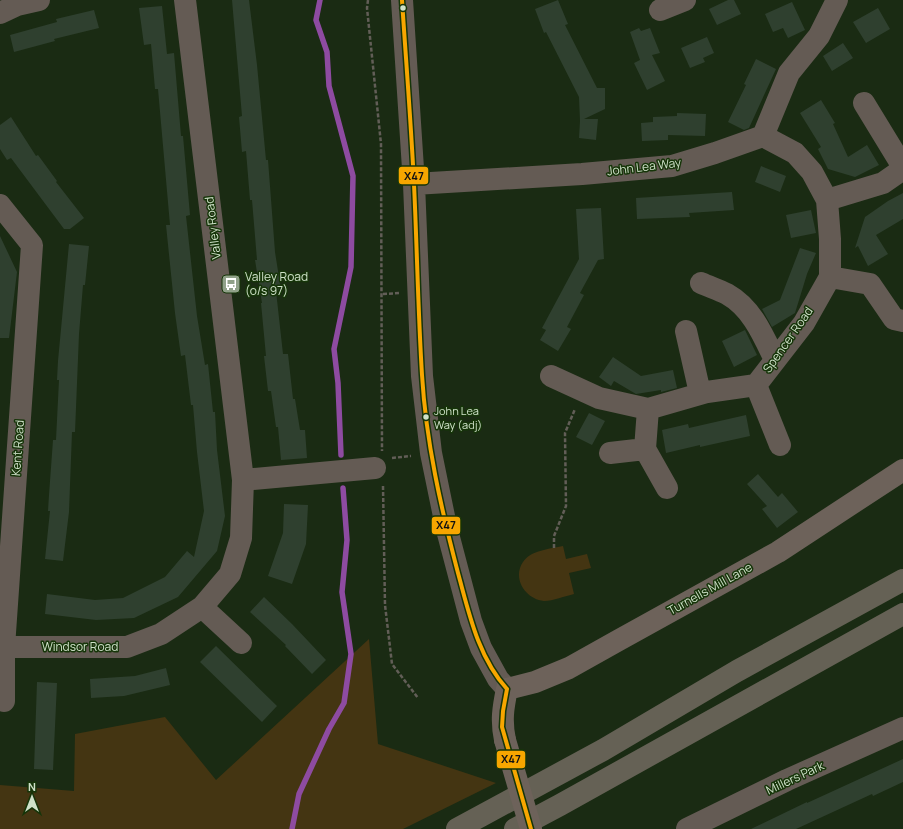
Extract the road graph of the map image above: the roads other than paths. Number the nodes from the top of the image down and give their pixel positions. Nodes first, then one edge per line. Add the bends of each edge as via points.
1 (39, 0) edge
2 (185, 0) edge
3 (402, 0) edge
4 (685, 0) edge
5 (836, 0) edge
6 (660, 10) dead end
7 (0, 13) edge
8 (864, 103) dead end
9 (763, 136) junction
10 (903, 168) edge
11 (414, 184) junction
12 (827, 200) junction
13 (0, 205) edge
14 (830, 278) junction
15 (701, 283) dead end
16 (903, 321) edge
17 (686, 331) dead end
18 (775, 360) junction
19 (551, 376) dead end
20 (756, 385) junction
21 (700, 394) junction
22 (648, 409) junction
23 (780, 445) dead end
24 (645, 449) junction
25 (610, 452) dead end
26 (382, 465) road end
27 (903, 470) edge
28 (243, 480) junction
29 (667, 488) dead end
30 (903, 580) edge
31 (202, 607) junction
32 (903, 614) edge
33 (241, 643) dead end
34 (2, 647) edge
35 (507, 689) junction
36 (4, 701) dead end
37 (903, 728) edge
38 (457, 829) edge
39 (515, 829) edge
40 (531, 829) edge
41 (687, 829) edge

1 - 7 street via 17,5
2 - 28 street, Valley Road
3 - 11 street
4 - 6 street
5 - 9 street via 819,36 788,73
8 - 10 street
9 - 11 street, John Lea Way via 672,166
9 - 12 street via 795,153 812,172
10 - 12 street via 883,183
11 - 35 street via 422,376 431,453 446,526 471,621 481,648
12 - 14 street
13 - 34 street, Kent Road via 32,245
14 - 16 street via 870,284 894,319
14 - 18 street, Spencer Road via 804,323
15 - 18 street via 728,294 744,307 759,327
17 - 21 street
18 - 20 street, Spencer Road
19 - 22 street, Spencer Road via 599,398
20 - 21 street, Spencer Road
20 - 23 street, Spencer Road
21 - 22 street, Spencer Road
22 - 24 street
24 - 25 street
24 - 29 street
26 - 28 street
27 - 35 main road, Turnells Mill Lane via 778,552 613,644 569,668 535,682
28 - 31 street, Windsor Road via 241,538 230,574
30 - 38 highway via 737,671 603,750
31 - 33 street
31 - 34 street, Windsor Road via 161,634 127,647
32 - 39 highway
34 - 36 street, Kent Road
35 - 40 main road, bridge via 502,711 502,726
37 - 41 street, Millers Park via 787,780

